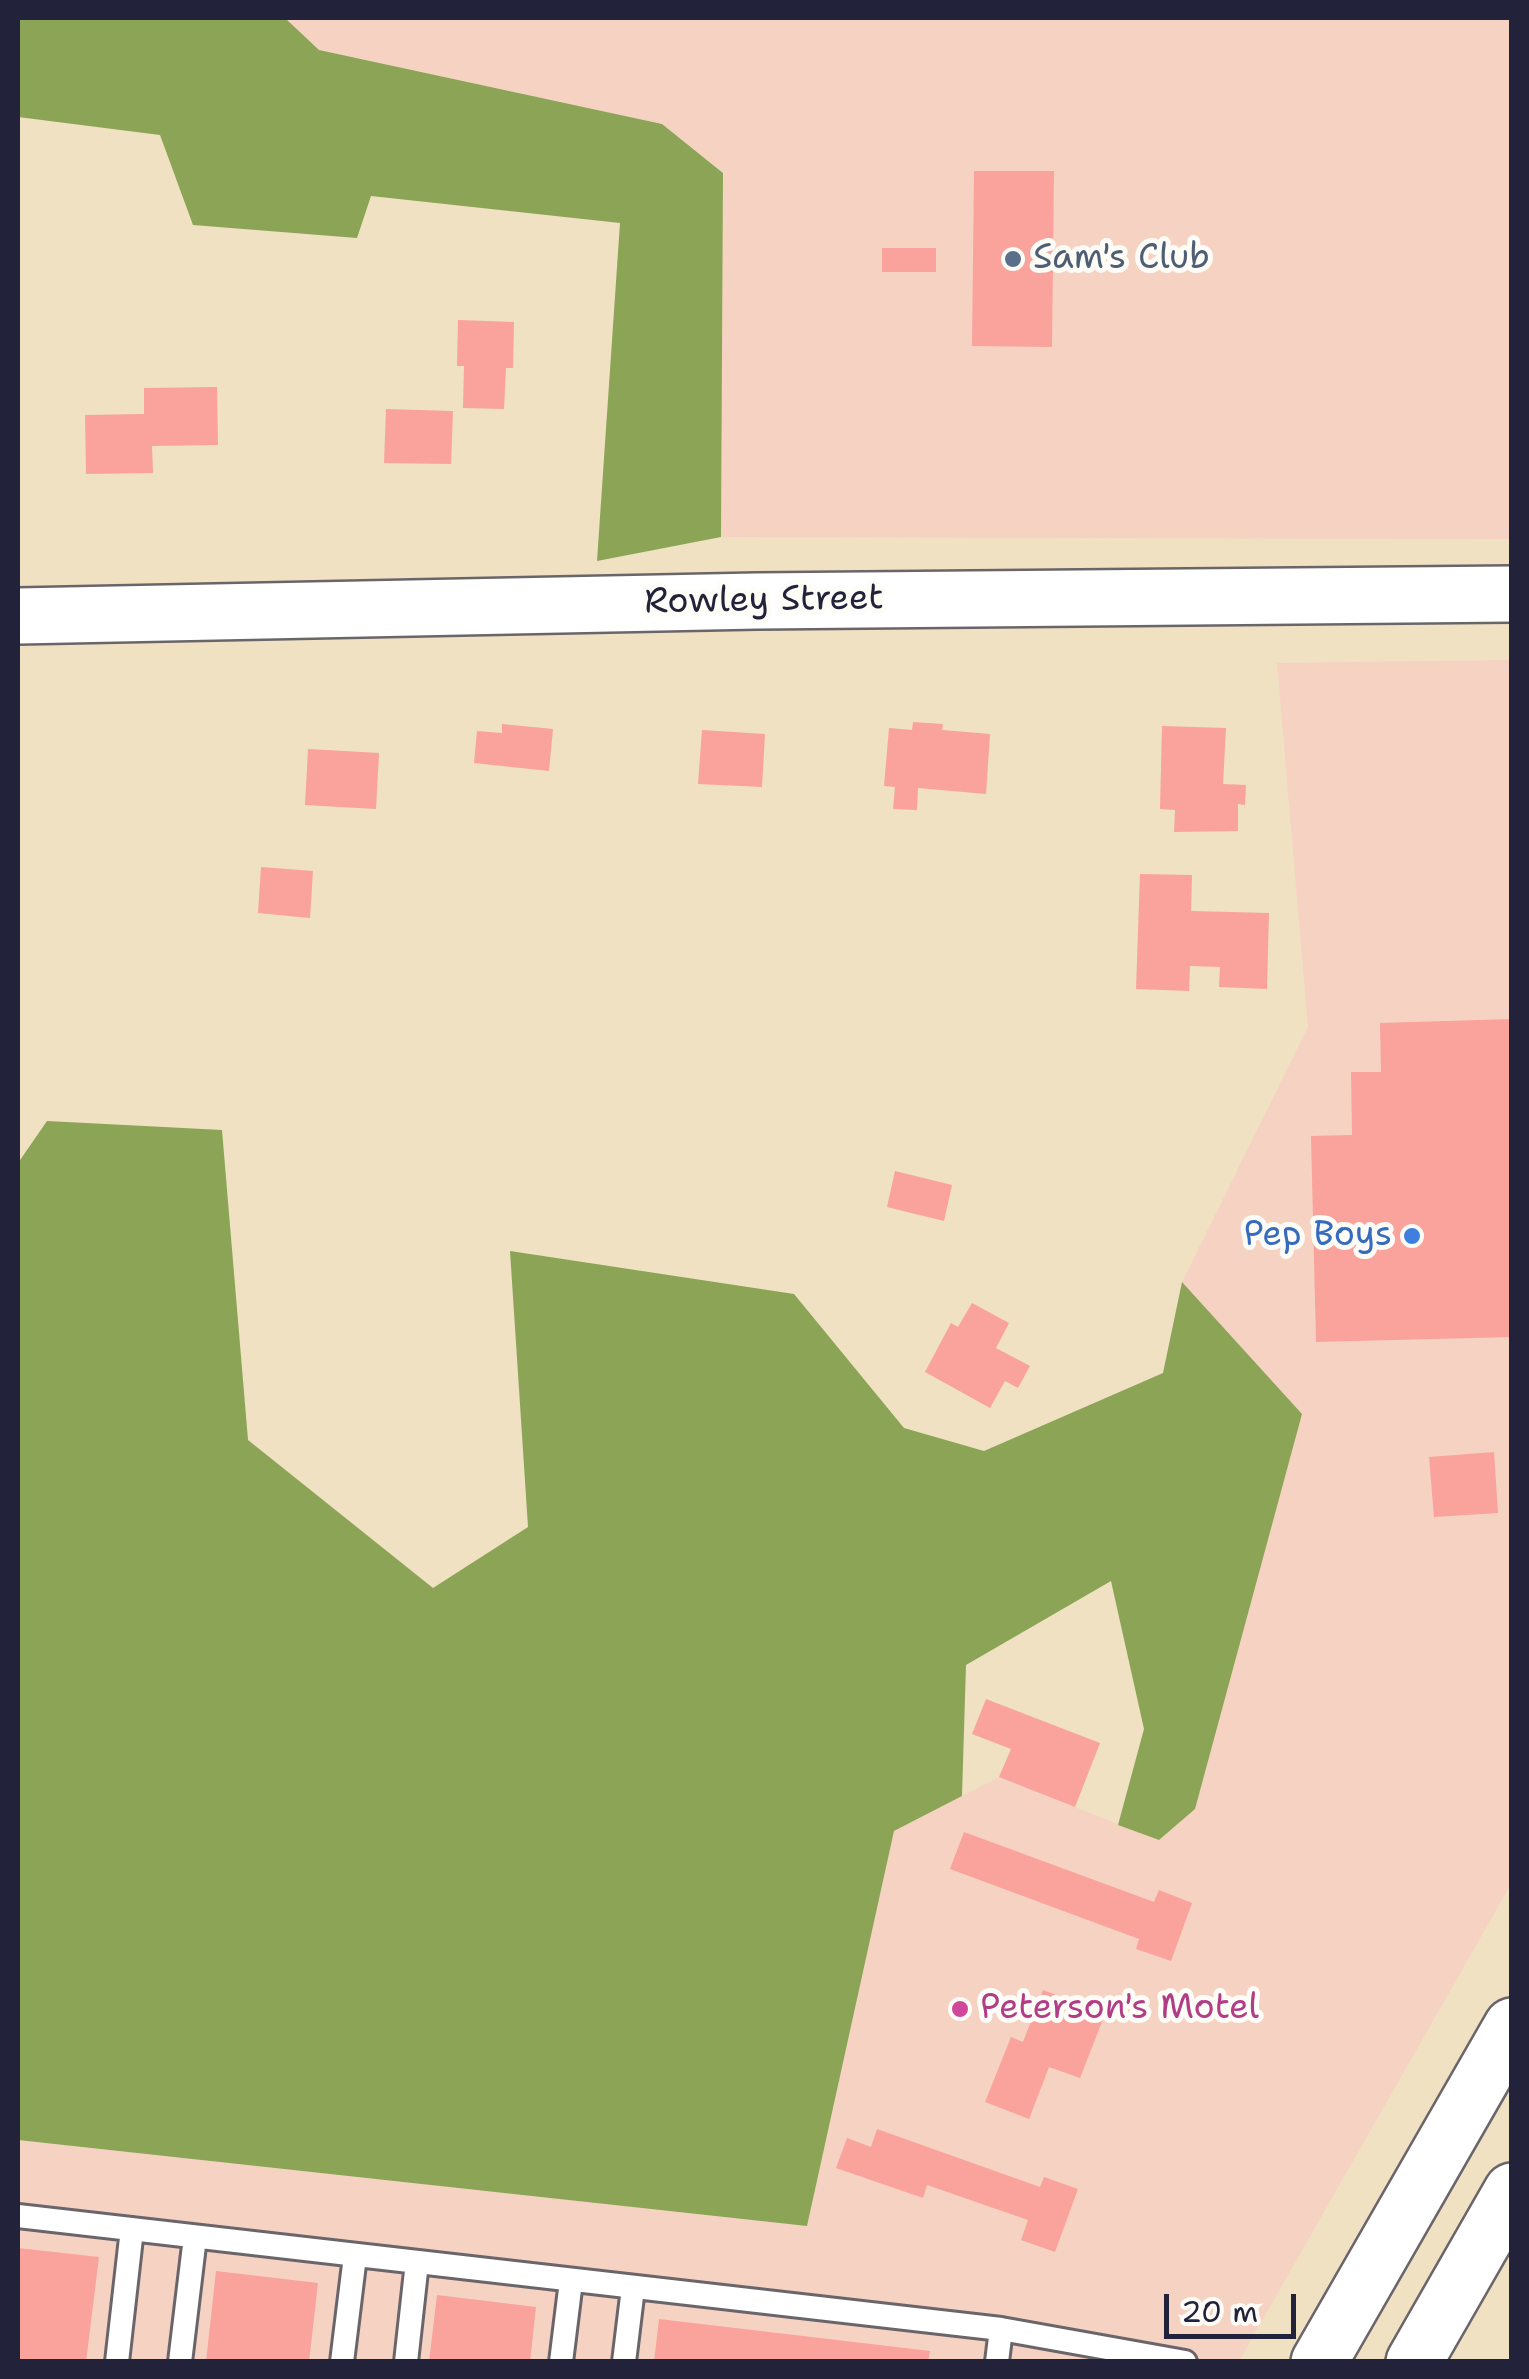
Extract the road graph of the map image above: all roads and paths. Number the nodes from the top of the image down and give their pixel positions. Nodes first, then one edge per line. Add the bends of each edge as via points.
1 (1512, 594) edge
2 (18, 616) edge
3 (1512, 2026) edge
4 (1512, 2190) edge
5 (18, 2216) edge
6 (132, 2229) junction
7 (194, 2237) junction
8 (354, 2256) junction
9 (417, 2262) junction
10 (570, 2281) junction
11 (633, 2288) junction
12 (1001, 2329) junction
13 (116, 2362) edge
14 (180, 2362) edge
15 (342, 2362) edge
16 (406, 2362) edge
17 (561, 2362) edge
18 (624, 2362) edge
19 (997, 2362) edge
20 (1185, 2362) edge
21 (1319, 2362) edge
22 (1414, 2362) edge

1 - 2 main road, Rowley Street
3 - 21 main road
4 - 22 main road
5 - 6 lane
6 - 7 lane
6 - 13 lane
7 - 8 lane
7 - 14 lane
8 - 9 lane
8 - 15 lane
9 - 10 lane
9 - 16 lane
10 - 11 lane
10 - 17 lane
11 - 12 lane
11 - 18 lane
12 - 19 lane
12 - 20 lane

